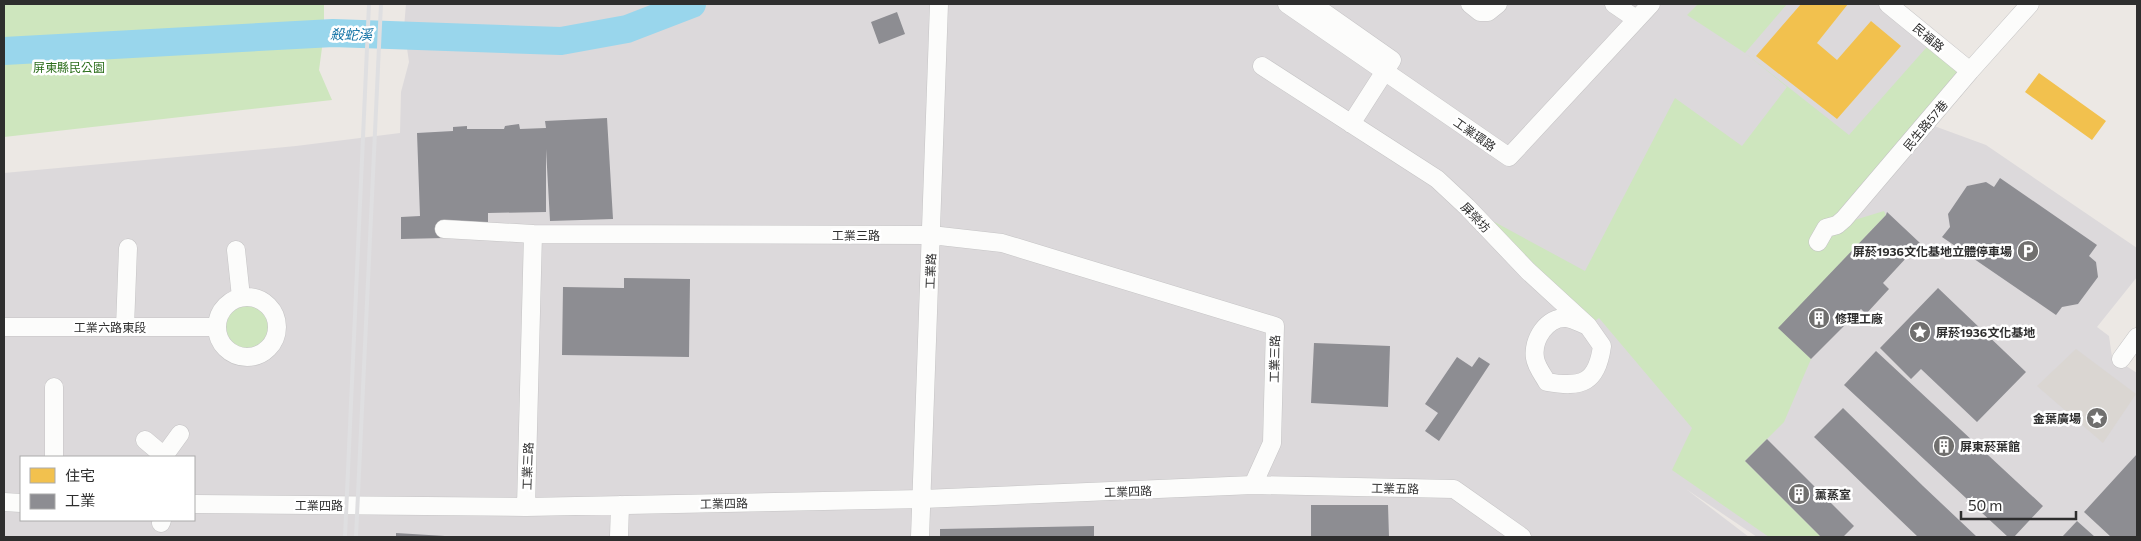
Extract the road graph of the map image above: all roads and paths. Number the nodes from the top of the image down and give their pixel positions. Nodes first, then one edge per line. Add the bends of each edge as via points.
1 (940, 4) edge
2 (1287, 4) edge
3 (1312, 4) edge
4 (1470, 4) edge
5 (1498, 4) edge
6 (1614, 4) edge
7 (1651, 4) edge
8 (1888, 4) edge
9 (2030, 4) edge
10 (1636, 19) junction
11 (1262, 66) dead end
12 (1384, 71) junction
13 (1970, 71) junction
14 (1351, 124) junction
15 (444, 229) dead end
16 (533, 234) junction
17 (931, 235) junction
18 (1818, 242) dead end
19 (128, 248) dead end
20 (236, 250) dead end
21 (241, 296) junction
22 (4, 326) edge
23 (1588, 326) dead end
24 (125, 327) junction
25 (217, 327) junction
26 (2137, 337) edge
27 (2121, 359) dead end
28 (54, 388) dead end
29 (180, 434) dead end
30 (144, 440) dead end
31 (54, 456) edge
32 (164, 456) edge
33 (166, 456) edge
34 (1253, 486) junction
35 (923, 499) junction
36 (4, 502) edge
37 (20, 502) edge
38 (195, 504) edge
39 (620, 505) junction
40 (526, 507) junction
41 (619, 537) edge
42 (920, 537) edge
43 (1522, 537) edge

1 - 17 street, 工業路
2 - 12 street, 工業環路
3 - 12 street via 1392,60
4 - 5 street via 1480,12 1488,12
6 - 10 street
7 - 10 street, 工業環路
8 - 13 street, 民福路
9 - 13 street, 民生路57巷
10 - 12 street, 工業環路 via 1508,157
11 - 14 street, 屏榮坊
12 - 14 street
13 - 18 street, 民生路57巷 via 1844,219 1826,228
14 - 23 street, 屏榮坊 via 1437,179
15 - 16 street
16 - 17 street, 工業三路
16 - 40 street, 工業三路
17 - 34 street, 工業三路 via 1002,243 1275,326 1272,443
17 - 35 street, 工業路
19 - 24 street
20 - 21 street
21 - 25 street via 224,306
21 - 25 street via 260,299 275,313 278,323 273,343 257,356 236,355 222,343
22 - 24 street, 工業六路東段
24 - 25 street, 工業六路東段
26 - 27 street
28 - 31 street
29 - 33 street
30 - 32 street
34 - 35 street, 工業四路
34 - 43 street, 工業五路 via 1454,490
35 - 39 street, 工業四路
35 - 42 street, 工業路
36 - 37 street
38 - 40 street, 工業四路
39 - 40 street, 工業四路
39 - 41 street

